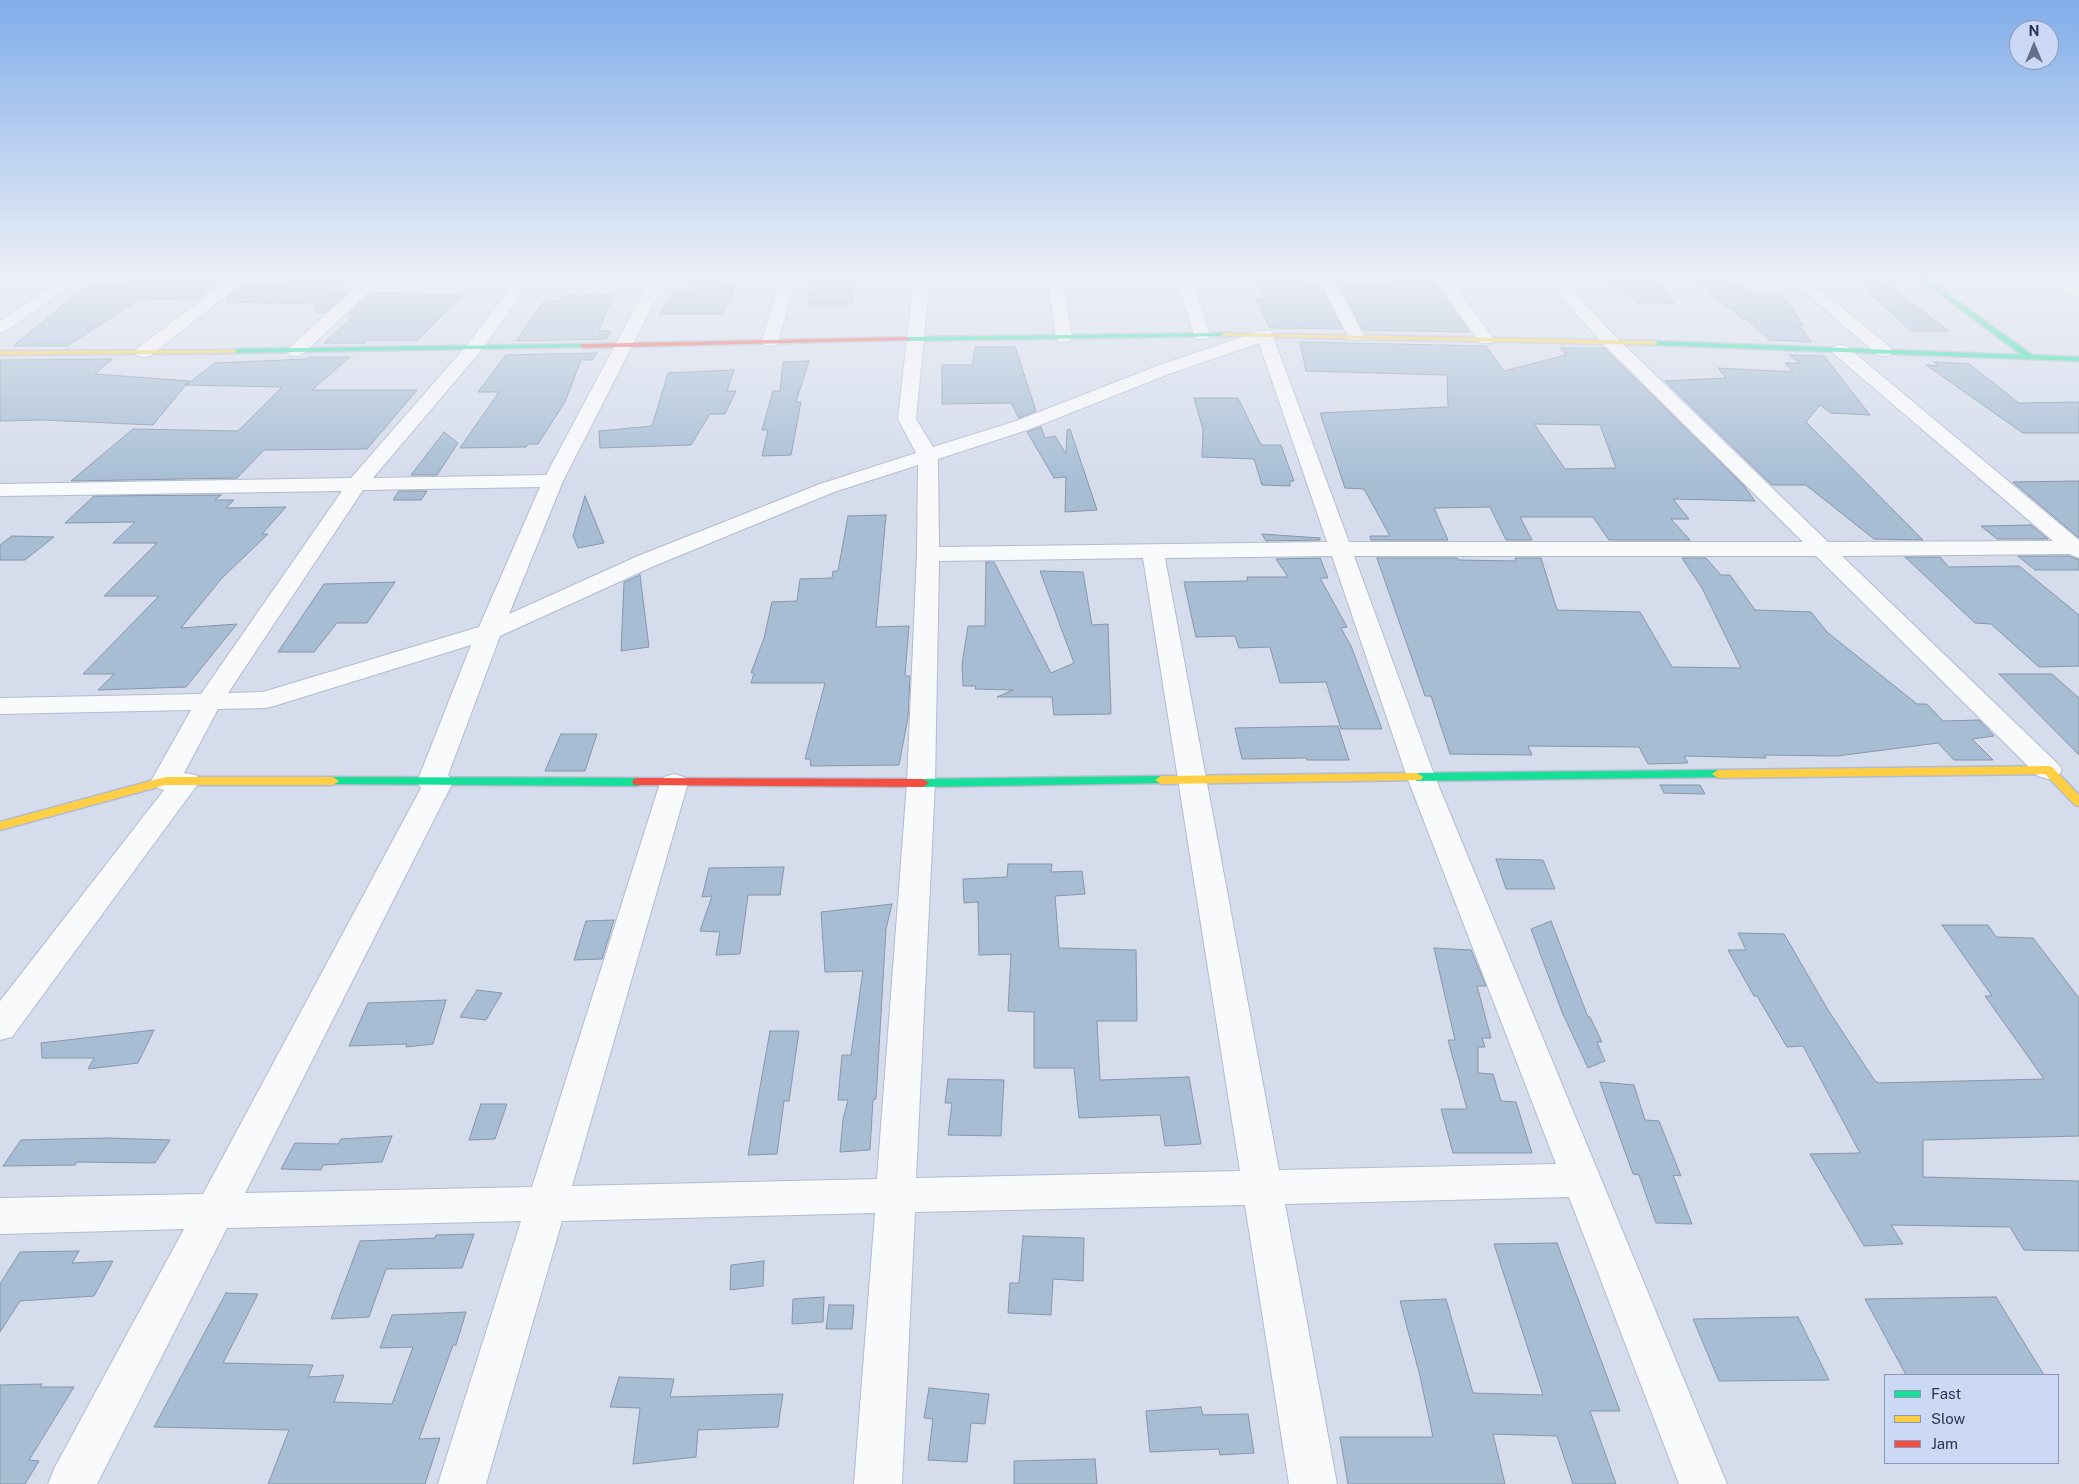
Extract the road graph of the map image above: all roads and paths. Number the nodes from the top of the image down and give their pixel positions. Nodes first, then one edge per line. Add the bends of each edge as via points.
1 (153, 345) edge
2 (302, 345) edge
3 (476, 345) edge
4 (614, 345) edge
5 (624, 345) edge
6 (915, 345) edge
7 (1235, 345) edge
8 (1269, 345) edge
9 (1613, 345) edge
10 (1704, 345) edge
11 (1876, 345) edge
12 (2014, 345) edge
13 (473, 349) junction
14 (1840, 350) junction
15 (296, 351) junction
16 (144, 352) junction
17 (1884, 352) junction
18 (0, 354) edge
19 (2030, 357) junction
20 (2079, 360) edge
21 (928, 456) junction
22 (553, 481) junction
23 (357, 484) junction
24 (0, 490) edge
25 (2077, 548) edge
26 (1341, 550) junction
27 (1822, 550) junction
28 (1153, 551) junction
29 (928, 554) junction
30 (489, 632) junction
31 (209, 701) junction
32 (0, 706) edge
33 (2048, 770) junction
34 (1421, 777) junction
35 (1192, 780) junction
36 (176, 782) junction
37 (435, 782) junction
38 (674, 783) junction
39 (921, 783) junction
40 (2079, 802) edge
41 (0, 826) edge
42 (0, 1027) edge
43 (1581, 1180) junction
44 (1262, 1187) junction
45 (896, 1195) junction
46 (547, 1204) junction
47 (215, 1211) junction
48 (0, 1216) edge
49 (72, 1484) edge
50 (462, 1484) edge
51 (878, 1484) edge
52 (1313, 1484) edge
53 (1703, 1484) edge

1 - 16 street
2 - 15 street
3 - 13 street
4 - 13 street
5 - 22 street
6 - 21 street via 907,419
7 - 21 street via 1023,425
8 - 26 street
9 - 27 street
10 - 14 street
11 - 17 street
12 - 19 street
13 - 15 street
13 - 23 street
14 - 17 street
14 - 25 street
15 - 16 street
16 - 18 street
17 - 19 street
19 - 20 street
21 - 29 street
21 - 30 street via 827,488 646,561
22 - 23 street
22 - 30 street
23 - 24 street
23 - 31 street
25 - 27 street
26 - 27 street
26 - 28 street
26 - 34 street
27 - 33 street
28 - 29 street
28 - 35 street
29 - 39 street
30 - 31 street via 265,700
30 - 37 street
31 - 32 street
31 - 36 street
33 - 34 street
33 - 40 street
34 - 35 street
34 - 43 street
35 - 39 street
35 - 44 street
36 - 37 street
36 - 41 street
36 - 42 street
37 - 38 street
37 - 47 street
38 - 39 street
38 - 46 street
39 - 45 street
43 - 44 street
43 - 53 street
44 - 45 street
44 - 52 street
45 - 46 street
45 - 51 street
46 - 47 street
46 - 50 street
47 - 48 street
47 - 49 street

